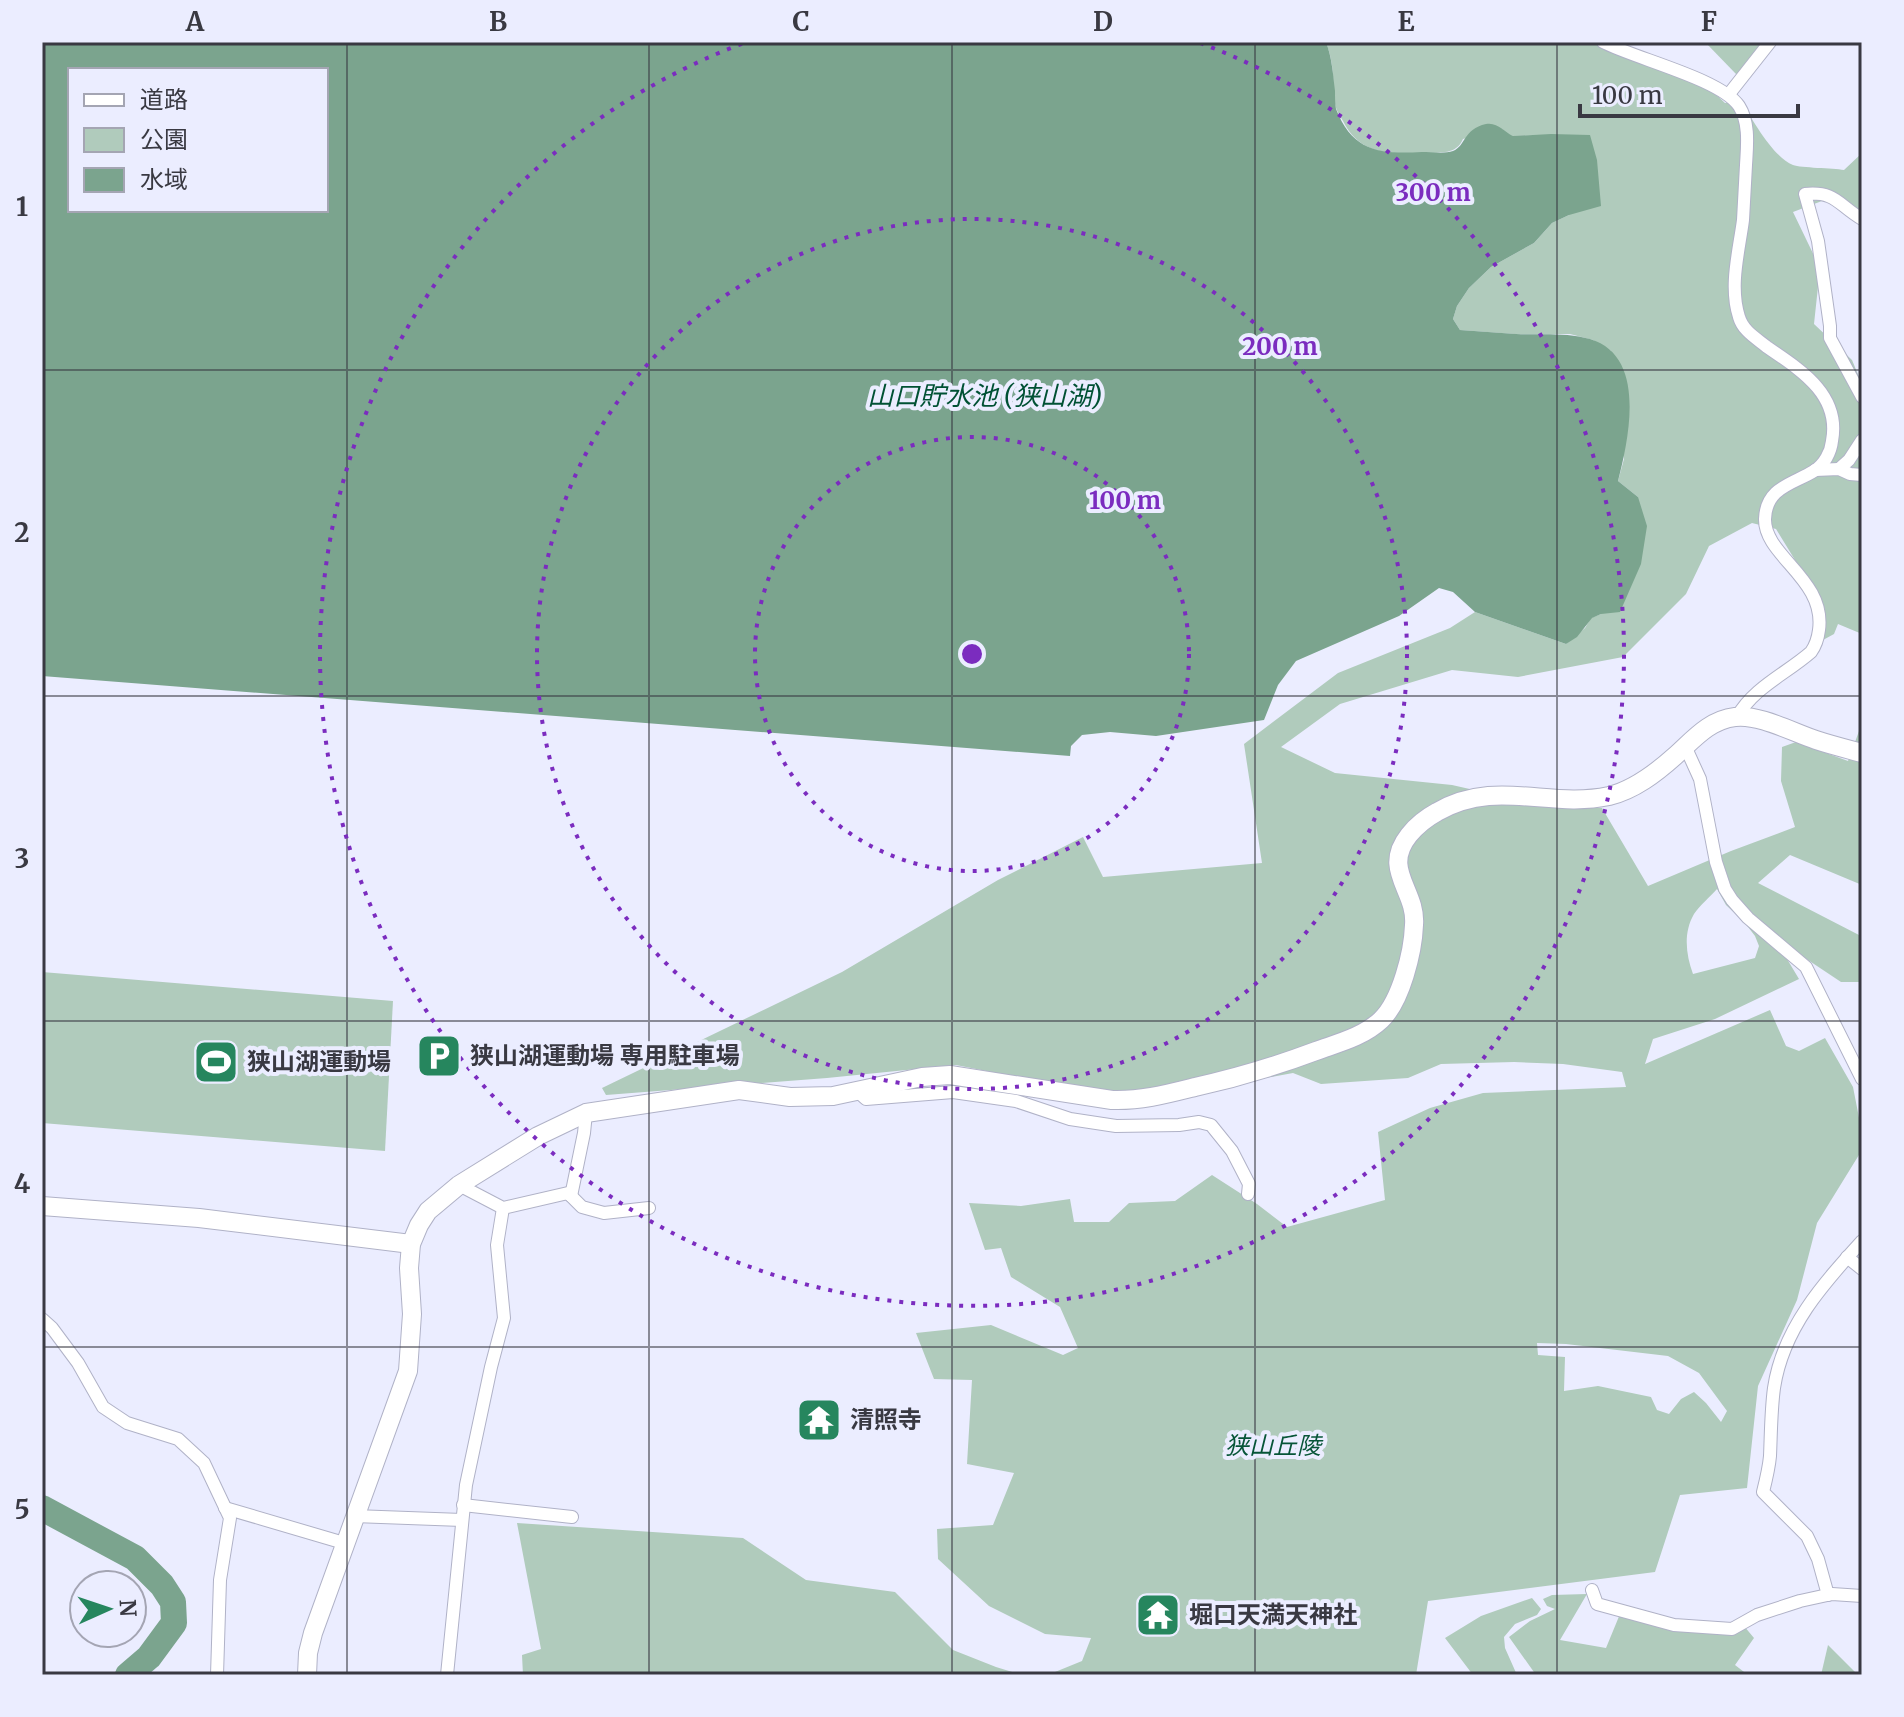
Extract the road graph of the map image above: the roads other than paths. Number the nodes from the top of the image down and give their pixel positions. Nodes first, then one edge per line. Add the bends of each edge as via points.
1 (1603, 42) edge
2 (1770, 42) edge
3 (1729, 94) junction
4 (1862, 219) edge
5 (1862, 397) edge
6 (1862, 440) edge
7 (1839, 469) junction
8 (1815, 470) junction
9 (1862, 475) edge
10 (1737, 717) junction
11 (1685, 746) junction
12 (1862, 753) edge
13 (1862, 1079) edge
14 (857, 1091) junction
15 (586, 1113) junction
16 (459, 1185) junction
17 (1248, 1194) dead end
18 (571, 1196) junction
19 (42, 1206) edge
20 (503, 1208) junction
21 (649, 1208) dead end
22 (1862, 1241) edge
23 (411, 1244) junction
24 (1847, 1257) junction
25 (1862, 1269) edge
26 (42, 1319) edge
27 (463, 1505) junction
28 (225, 1508) junction
29 (354, 1516) junction
30 (572, 1517) dead end
31 (462, 1520) junction
32 (344, 1543) junction
33 (1592, 1590) dead end
34 (1828, 1595) junction
35 (1862, 1596) edge
36 (217, 1675) edge
37 (307, 1675) edge
38 (447, 1675) edge

1 - 3 street
2 - 3 street
3 - 8 street via 1741,108 1747,130 1735,302 1749,334 1809,377 1829,406 1833,440
4 - 5 street via 1821,192 1805,194 1818,241 1830,338
6 - 7 street
7 - 8 street
7 - 9 street
8 - 10 street via 1772,496 1765,521 1768,535 1816,598 1819,635 1811,652 1770,680
10 - 11 street via 1703,730
10 - 12 street
11 - 13 street via 1700,779 1725,889 1748,918 1806,967
11 - 14 street via 1636,785 1609,795 1484,795 1448,805 1418,824 1398,857 1415,919 1399,992 1382,1019 1361,1034 1248,1075 1148,1099 1112,1100 950,1075
14 - 15 street via 808,1098 739,1090
14 - 17 street via 866,1099 972,1094 1116,1126 1211,1125 1232,1151 1249,1184
15 - 16 street
15 - 18 street
16 - 20 street
16 - 23 street via 428,1211
18 - 20 street
18 - 21 street via 582,1207 604,1213
19 - 23 street via 199,1218
20 - 27 street via 497,1245 504,1318
22 - 24 street
23 - 29 street via 408,1371
24 - 25 street
24 - 34 street via 1807,1307 1783,1354 1774,1386 1763,1492 1807,1536
26 - 28 street via 78,1363 103,1407 127,1423 178,1439 204,1463
27 - 30 street
27 - 31 street
28 - 32 street
28 - 36 street via 230,1518 220,1580
29 - 31 street
29 - 32 street
31 - 38 street
32 - 37 street via 313,1633
33 - 34 street via 1597,1604 1674,1625 1732,1629 1757,1615
34 - 35 street

